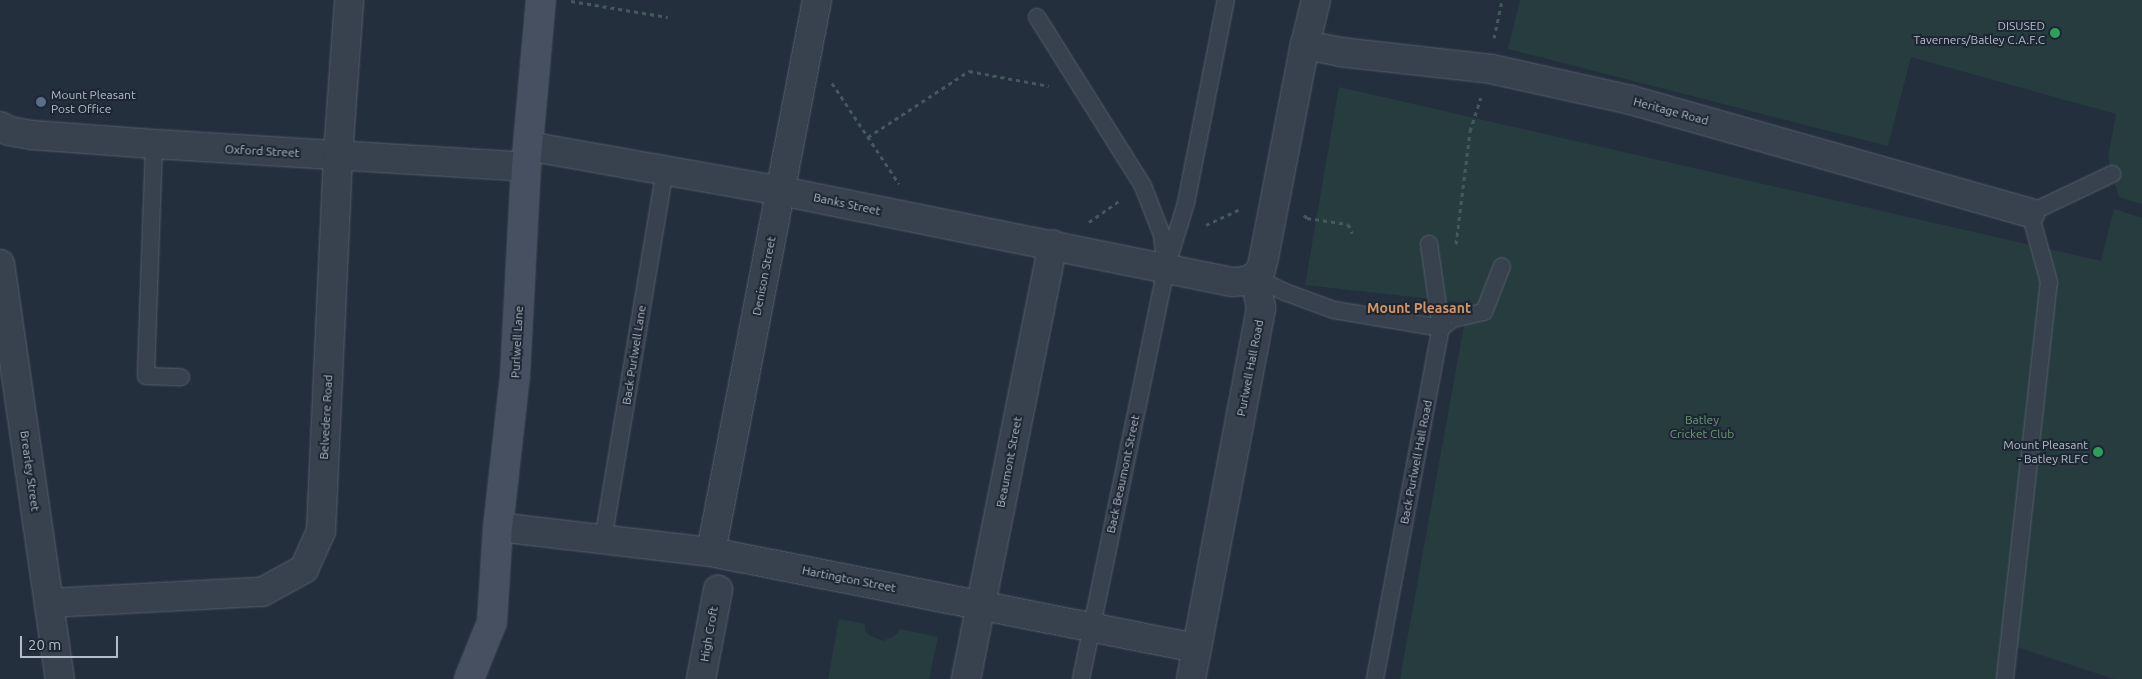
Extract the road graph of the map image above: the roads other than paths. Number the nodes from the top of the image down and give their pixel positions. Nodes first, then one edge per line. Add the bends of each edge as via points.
1 (349, 0) edge
2 (541, 0) edge
3 (817, 0) edge
4 (1226, 0) edge
5 (1316, 0) edge
6 (1037, 17) dead end
7 (1305, 45) junction
8 (0, 126) edge
9 (154, 144) junction
10 (338, 155) junction
11 (527, 156) junction
12 (665, 170) junction
13 (2112, 174) dead end
14 (781, 191) junction
15 (2030, 213) junction
16 (1429, 244) dead end
17 (1053, 246) junction
18 (0, 264) edge
19 (1502, 266) dead end
20 (1166, 268) junction
21 (1255, 277) junction
22 (1441, 328) junction
23 (181, 377) dead end
24 (498, 527) junction
25 (604, 540) junction
26 (711, 552) junction
27 (718, 590) dead end
28 (49, 603) junction
29 (981, 605) junction
30 (1092, 627) junction
31 (1197, 648) junction
32 (60, 679) edge
33 (469, 679) edge
34 (701, 679) edge
35 (966, 679) edge
36 (1081, 679) edge
37 (1192, 679) edge
38 (1375, 679) edge
39 (2004, 679) edge

1 - 10 street, Belvedere Road
2 - 11 street, Purlwell Lane
3 - 14 street, Denison Street
4 - 20 lane via 1186,202
5 - 7 street
6 - 20 lane via 1143,186 1162,235
7 - 15 street, Heritage Road via 1491,70 1631,100
7 - 21 street via 1264,257
8 - 9 street, Oxford Street via 32,135
9 - 10 street, Oxford Street
9 - 23 lane via 146,376
10 - 11 street, Oxford Street
10 - 28 street, Belvedere Road via 321,531 304,569 262,592
11 - 12 street, Banks Street
11 - 24 street, Purlwell Lane via 515,376
12 - 14 street, Banks Street
12 - 25 lane, Back Purlwell Lane
13 - 15 lane
14 - 17 street, Banks Street
14 - 26 street, Denison Street
15 - 39 lane via 2049,282
16 - 22 lane, Back Purlwell Hall Road
17 - 20 street, Banks Street
17 - 29 street, Beaumont Street
18 - 28 street, Brearley Street
19 - 22 lane via 1484,312 1453,319
20 - 21 street, Banks Street via 1232,282
20 - 30 lane, Back Beaumont Street
21 - 22 lane via 1334,310
21 - 31 street, Purlwell Hall Road via 1261,308
22 - 38 lane, Back Purlwell Hall Road
24 - 25 street, Hartington Street
24 - 33 street, Purlwell Lane via 492,622
25 - 26 street, Hartington Street
26 - 29 street, Hartington Street
27 - 34 street, High Croft
28 - 32 street, Brearley Street
29 - 30 street, Hartington Street
29 - 35 street, Beaumont Street
30 - 31 street, Hartington Street
30 - 36 lane, Back Beaumont Street
31 - 37 street, Purlwell Hall Road

